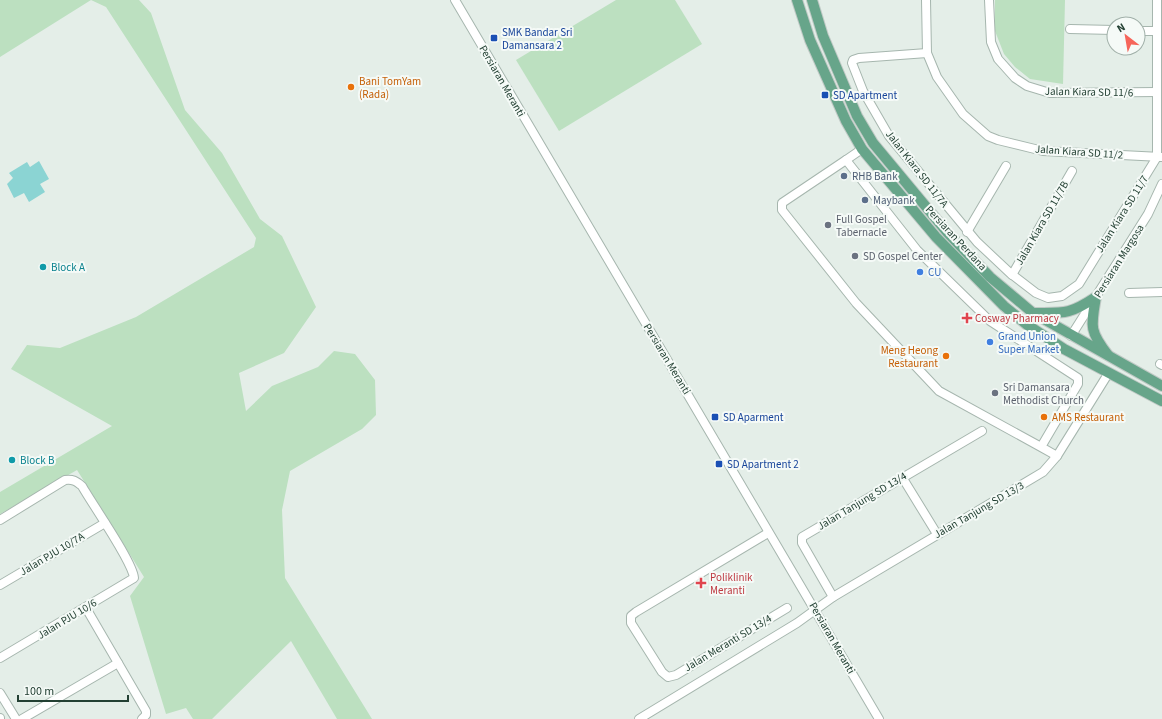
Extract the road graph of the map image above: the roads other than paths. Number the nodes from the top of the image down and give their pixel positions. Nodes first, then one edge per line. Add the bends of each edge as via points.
1 (455, 0) edge
2 (797, 0) edge
3 (812, 0) edge
4 (926, 0) edge
5 (989, 0) edge
6 (1157, 0) edge
7 (1070, 30) dead end
8 (1106, 30) edge
9 (1146, 31) edge
10 (1157, 31) junction
11 (927, 54) junction
12 (1157, 92) junction
13 (862, 149) junction
14 (1159, 157) edge
15 (846, 160) junction
16 (1006, 166) dead end
17 (1072, 171) dead end
18 (1162, 184) edge
19 (968, 232) junction
20 (1012, 275) junction
21 (1162, 292) edge
22 (1129, 293) dead end
23 (1062, 296) joint
24 (1096, 297) junction
25 (1033, 314) junction
26 (1026, 324) junction
27 (1071, 336) junction
28 (1110, 358) junction
29 (1104, 371) junction
30 (1162, 386) edge
31 (1162, 401) edge
32 (982, 431) dead end
33 (1041, 447) junction
34 (1057, 456) junction
35 (902, 476) junction
36 (0, 520) edge
37 (104, 523) junction
38 (768, 533) junction
39 (938, 534) junction
40 (0, 585) edge
41 (833, 597) junction
42 (86, 608) junction
43 (787, 608) dead end
44 (815, 610) junction
45 (0, 658) edge
46 (118, 663) junction
47 (0, 693) edge
48 (16, 719) edge
49 (22, 719) edge
50 (142, 719) edge
51 (639, 719) edge
52 (879, 719) edge

1 - 38 street, Persiaran Meranti
2 - 13 main road, Persiaran Perdana via 810,40 846,121
3 - 25 main road, Persiaran Perdana via 823,36 857,116 872,143 947,232 990,277
4 - 11 street, Jalan Kiara SD 11/2
5 - 12 street, Jalan Kiara SD 11/6 via 990,36 998,59 1015,78 1027,86 1050,93
6 - 10 street
7 - 8 street
9 - 10 street
10 - 12 street
11 - 14 street, Jalan Kiara SD 11/2 via 936,77 963,114 978,128 998,140 1043,151
11 - 19 street, Jalan Kiara SD 11/7A via 859,58 853,60 853,66 863,91 889,136
12 - 14 street
13 - 15 street
13 - 26 main road, Persiaran Perdana via 936,237 1004,306
14 - 23 street, Jalan Kiara SD 11/7 via 1079,284
15 - 33 street via 917,250 990,321 1078,378 1078,384
15 - 33 street via 784,202 782,210 856,303 939,391
16 - 19 street
17 - 20 street, Jalan Kiara SD 11/7B
18 - 24 street, Persiaran Margosa via 1148,214
19 - 20 street, Jalan Kiara SD 11/7A
20 - 23 street, Jalan Kiara SD 11/7A via 1036,293 1048,298
21 - 22 street
24 - 25 main road via 1069,313
24 - 27 street, Persiaran Margosa
24 - 28 main road via 1092,324 1094,334
25 - 27 main road, Persiaran Perdana
26 - 27 main road via 1058,338 1066,339
26 - 29 main road, Persiaran Perdana
27 - 28 main road, Persiaran Perdana
27 - 29 main road via 1074,346
28 - 30 main road, Persiaran Perdana
29 - 31 main road, Persiaran Perdana
29 - 34 street, Jalan Tanjung SD 13/3
32 - 35 street, Jalan Tanjung SD 13/4
33 - 34 street
34 - 39 street, Jalan Tanjung SD 13/3 via 1036,476
35 - 39 street
35 - 41 street, Jalan Tanjung SD 13/4 via 802,537 802,543
36 - 37 street via 58,484 71,479 82,486
37 - 40 street, Jalan PJU 10/7A
37 - 42 street, Jalan PJU 10/6 via 134,572 134,578
38 - 43 street, Jalan Meranti SD 13/4 via 636,612 631,616 631,622 662,672 668,677 676,675
38 - 44 street, Persiaran Meranti
39 - 41 street, Jalan Tanjung SD 13/3
41 - 44 street, Jalan Tanjung SD 13/3
42 - 45 street, Jalan PJU 10/6
42 - 46 street
44 - 51 street, Jalan Tanjung SD 13/3 via 797,624
44 - 52 street, Persiaran Meranti
46 - 49 street
46 - 50 street via 146,711
47 - 48 street

